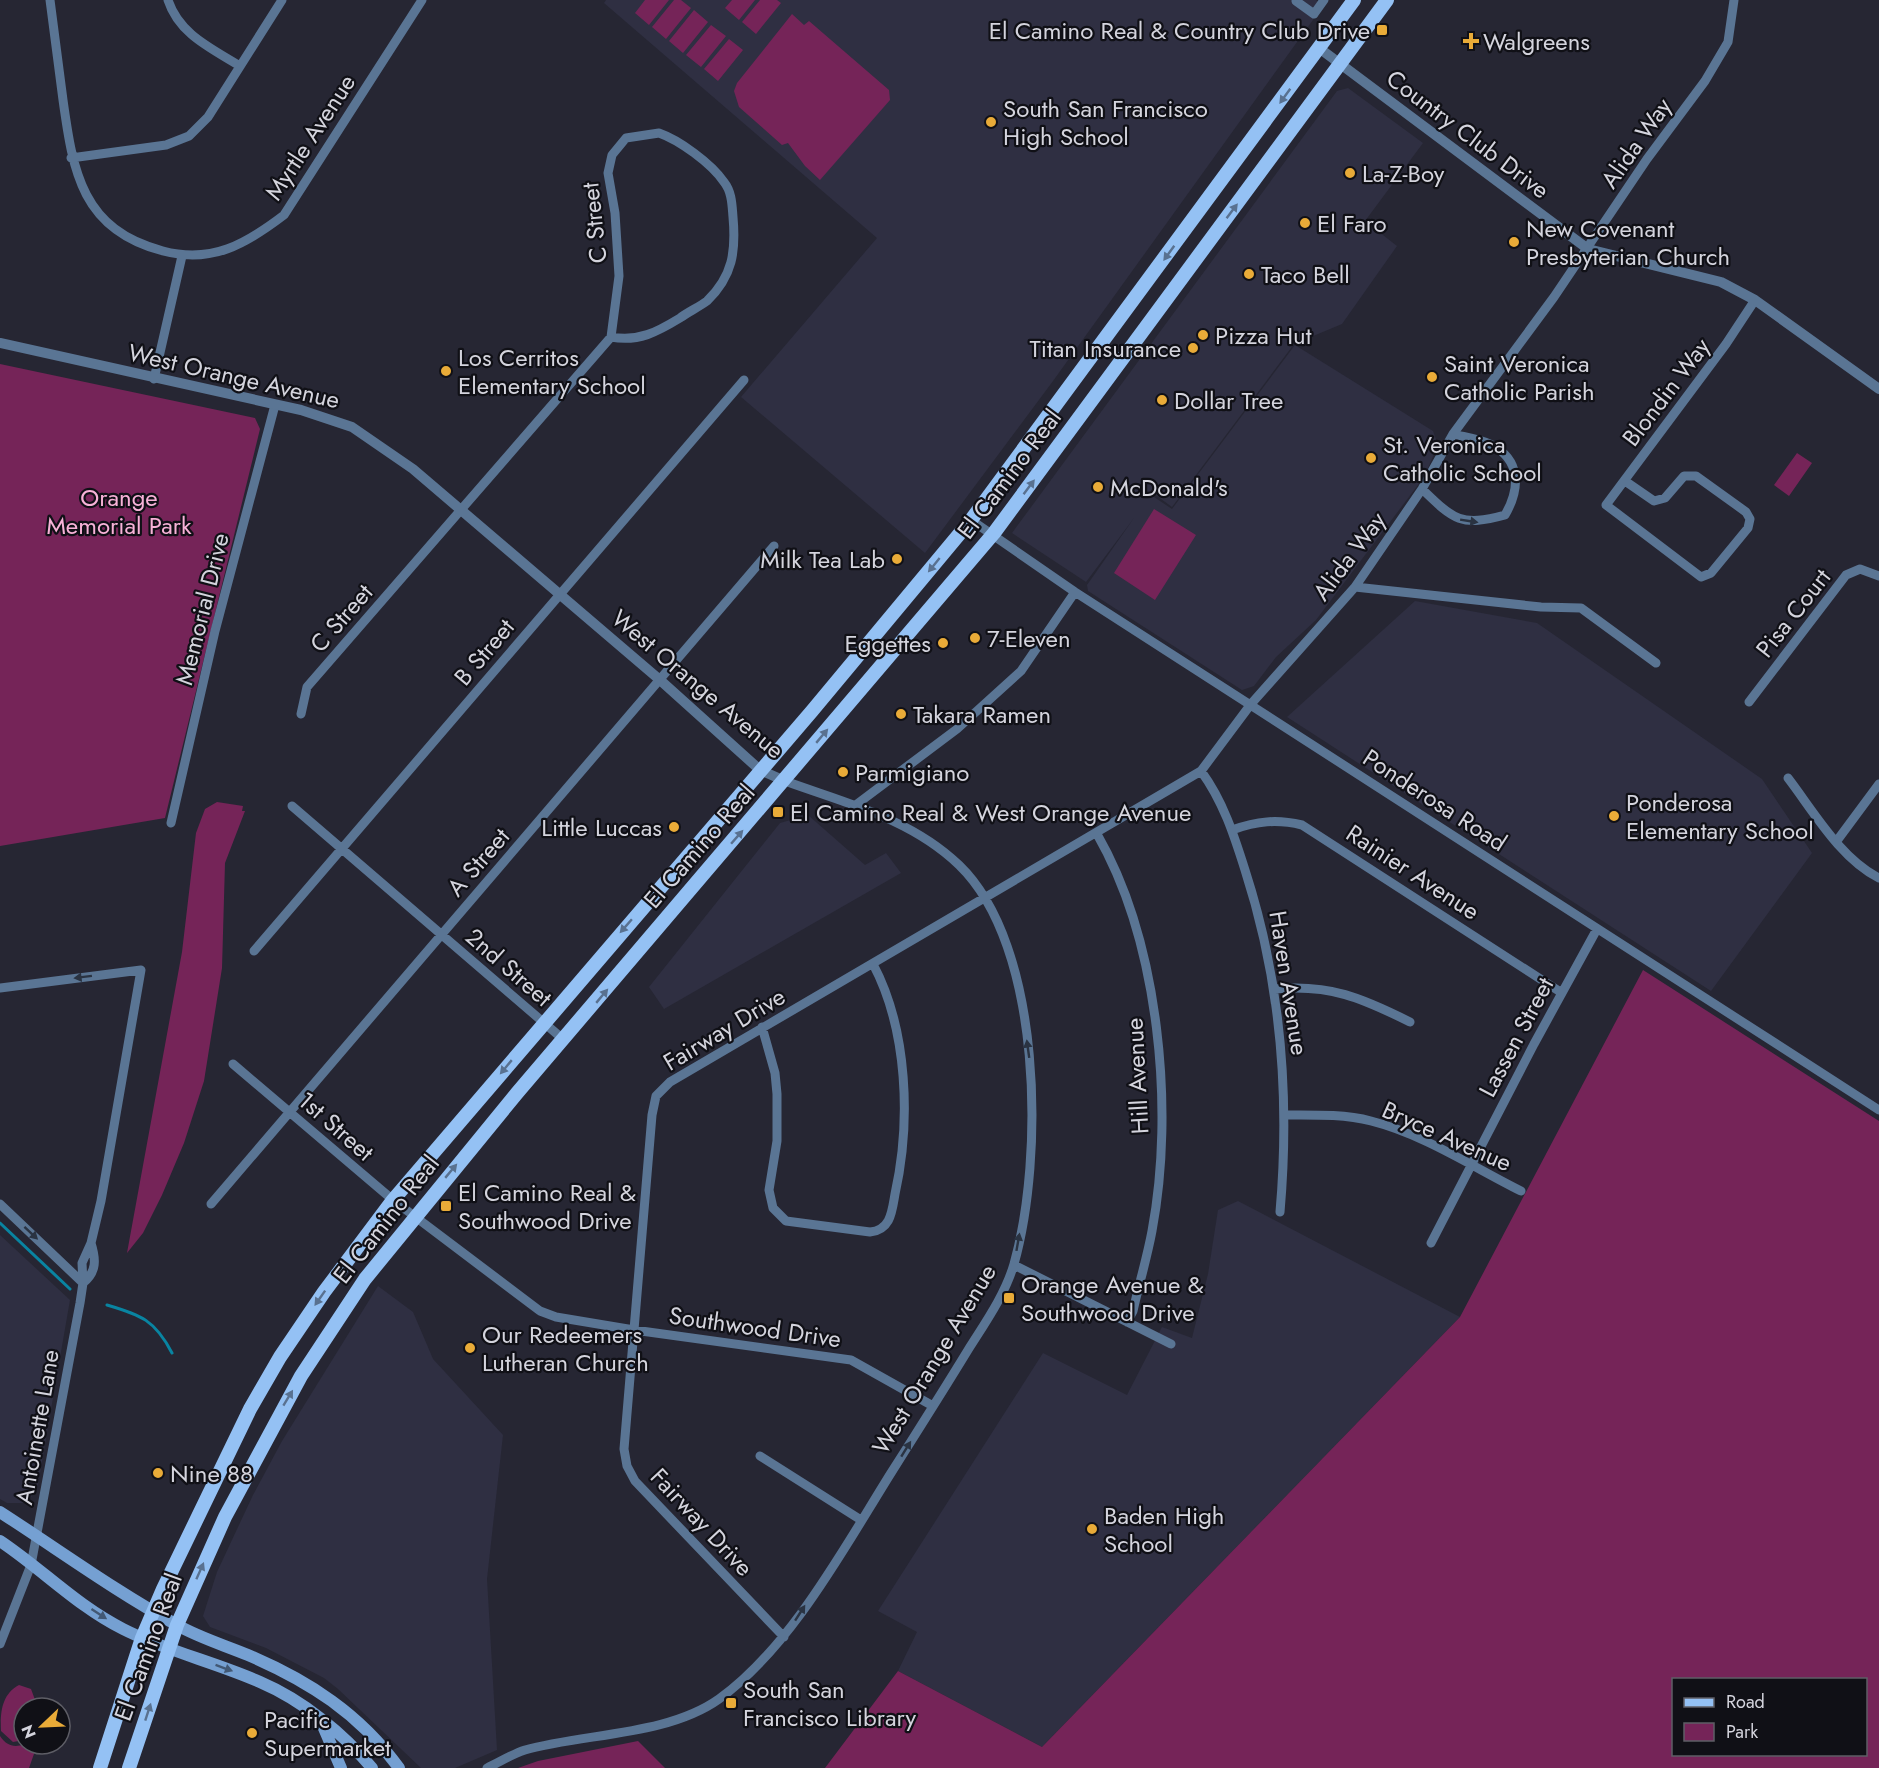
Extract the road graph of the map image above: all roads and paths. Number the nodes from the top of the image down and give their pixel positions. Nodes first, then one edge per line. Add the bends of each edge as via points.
1 (50, 0) edge
2 (168, 0) edge
3 (282, 0) edge
4 (422, 0) edge
5 (1324, 0) edge
6 (1354, 0) edge
7 (1387, 0) edge
8 (1734, 0) edge
9 (1296, 1) edge
10 (1319, 48) junction
11 (1340, 64) junction
12 (240, 66) junction
13 (71, 158) junction
14 (1588, 249) junction
15 (182, 256) junction
16 (1755, 300) junction
17 (611, 337) junction
18 (0, 343) edge
19 (154, 380) junction
20 (744, 380) dead end
21 (1879, 389) edge
22 (275, 405) junction
23 (1453, 434) junction
24 (1625, 481) junction
25 (1422, 489) junction
26 (460, 510) junction
27 (971, 520) junction
28 (994, 533) junction
29 (774, 546) dead end
30 (1879, 576) edge
31 (1355, 587) junction
32 (1075, 591) junction
33 (560, 594) junction
34 (1656, 663) dead end
35 (660, 680) junction
36 (1749, 702) dead end
37 (1251, 704) junction
38 (300, 714) dead end
39 (760, 770) junction
40 (1201, 771) junction
41 (1788, 778) dead end
42 (785, 781) junction
43 (1879, 784) edge
44 (857, 804) junction
45 (292, 806) dead end
46 (171, 823) dead end
47 (1232, 830) junction
48 (1097, 834) junction
49 (1836, 842) junction
50 (342, 850) junction
51 (1879, 878) edge
52 (984, 899) junction
53 (1597, 929) junction
54 (441, 935) junction
55 (255, 951) dead end
56 (873, 964) junction
57 (0, 988) edge
58 (1275, 989) junction
59 (1562, 993) junction
60 (1410, 1022) dead end
61 (543, 1023) junction
62 (762, 1027) junction
63 (564, 1040) junction
64 (233, 1064) dead end
65 (1879, 1110) edge
66 (290, 1112) junction
67 (1285, 1115) junction
68 (1471, 1165) junction
69 (1521, 1191) dead end
70 (393, 1200) junction
71 (0, 1204) edge
72 (211, 1204) dead end
73 (1280, 1212) dead end
74 (414, 1216) junction
75 (1431, 1243) dead end
76 (1014, 1265) junction
77 (83, 1283) junction
78 (1127, 1322) junction
79 (634, 1330) junction
80 (1171, 1344) dead end
81 (933, 1406) junction
82 (760, 1456) dead end
83 (0, 1512) edge
84 (861, 1520) junction
85 (37, 1536) junction
86 (0, 1541) edge
87 (31, 1565) junction
88 (153, 1611) junction
89 (177, 1625) junction
90 (784, 1637) junction
91 (142, 1638) junction
92 (0, 1644) edge
93 (169, 1648) junction
94 (319, 1718) junction
95 (100, 1768) edge
96 (129, 1768) edge
97 (341, 1768) edge
98 (372, 1768) edge
99 (399, 1768) edge
100 (488, 1768) edge

1 - 13 street
2 - 12 street via 173,15 191,36
3 - 12 street
4 - 15 street, Myrtle Avenue via 284,215 252,240 223,252
5 - 9 street via 1314,14
6 - 10 main road, El Camino Real
7 - 11 main road, El Camino Real
8 - 14 street, Alida Way via 1728,42
10 - 11 street, Country Club Drive
10 -> 27 main road, El Camino Real
11 - 14 street, Country Club Drive
28 -> 11 main road, El Camino Real
12 - 13 street via 208,117 189,136 166,145
13 - 15 street via 82,188 110,224 142,245
14 - 16 street, Country Club Drive via 1721,282
14 - 23 street, Alida Way
15 - 19 street
16 - 21 street, Country Club Drive
16 - 24 street, Blondin Way
17 - 17 street, C Street via 619,276 608,173 612,155 626,138 659,133 677,140 724,181 731,196 736,244 733,261 706,301 656,333 629,340
17 - 26 street, C Street
18 - 19 street, West Orange Avenue
19 - 22 street, West Orange Avenue
20 - 33 street, B Street
22 - 26 street, West Orange Avenue via 352,427 413,469
22 - 46 street, Memorial Drive via 215,631
23 - 25 street, Alida Way
25 -> 23 street via 1455,518 1478,523 1505,515 1514,499 1518,479 1506,457 1490,444
24 - 24 street, Blondin Way via 1606,505 1701,577 1711,573 1750,524 1746,512 1696,476 1684,476 1665,498 1654,501
25 - 31 street, Alida Way
26 - 33 street, West Orange Avenue
26 - 38 street, C Street via 307,687
27 - 28 street, Ponderosa Road
27 -> 39 main road, El Camino Real
28 - 32 street, Ponderosa Road
42 -> 28 main road, El Camino Real
29 - 35 street, A Street
30 - 36 street, Pisa Court via 1860,569 1846,575
31 - 34 street via 1541,608 1581,608
31 - 37 street, Alida Way
32 - 37 street, Ponderosa Road
32 - 44 street via 1021,671 957,729
33 - 35 street, West Orange Avenue
33 - 50 street, B Street
35 - 39 street, West Orange Avenue
35 - 54 street, A Street
37 - 40 street, Fairway Drive
37 - 53 street, Ponderosa Road
39 - 42 street, West Orange Avenue
39 -> 61 main road, El Camino Real
40 - 47 street, Haven Avenue via 1215,790
40 - 48 street, Fairway Drive
41 - 49 street
42 - 44 street, West Orange Avenue
63 -> 42 main road, El Camino Real
43 - 49 street
44 - 52 street, West Orange Avenue via 907,828 959,865
45 - 50 street, 2nd Street
47 - 58 street, Haven Avenue via 1258,910
47 - 59 street, Rainier Avenue via 1262,821 1302,825
48 - 52 street, Fairway Drive
48 - 78 street, Hill Avenue via 1114,864 1133,917 1156,1023 1162,1130 1158,1180 1152,1230
49 - 51 street
50 - 54 street, 2nd Street
50 - 55 street, B Street
52 - 56 street, Fairway Drive
76 -> 52 street, West Orange Avenue via 1031,1169 1032,1072 1017,980 1003,935
53 - 59 street, Lassen Street
53 - 65 street, Ponderosa Road
54 - 61 street, 2nd Street
54 - 66 street, A Street
56 - 62 street, Fairway Drive
56 - 62 street via 895,1026 904,1096 899,1180 890,1218 883,1229 870,1232 786,1221 773,1208 769,1190 777,1141 777,1094
77 -> 57 street, Antoinette Lane via 92,1276 95,1266 91,1243 141,970
58 - 60 street via 1330,989 1361,998
58 - 67 street, Haven Avenue
59 - 68 street, Lassen Street
61 - 63 street, 2nd Street
61 -> 70 main road, El Camino Real
62 - 79 street, Fairway Drive via 670,1082 656,1096
74 -> 63 main road, El Camino Real
64 - 66 street, 1st Street
66 - 70 street, 1st Street
66 - 72 street, A Street
67 - 68 street, Bryce Avenue via 1370,1120 1398,1129
67 - 73 street, Haven Avenue
68 - 69 street, Bryce Avenue
68 - 75 street, Lassen Street
70 - 74 street, 1st Street
70 -> 88 main road, El Camino Real via 280,1357 250,1409
71 -> 77 street
74 - 79 street, Southwood Drive via 540,1311
89 -> 74 main road, El Camino Real via 222,1522 280,1411 365,1279
76 - 78 street
76 - 81 street, West Orange Avenue via 996,1304
77 - 85 street, Antoinette Lane
78 - 80 street
79 - 81 street, Southwood Drive via 851,1360
79 - 90 street, Fairway Drive via 624,1449 627,1466 635,1481
84 -> 81 street, West Orange Avenue
82 - 84 street
83 - 85 main road
90 -> 84 street, West Orange Avenue
85 - 87 street, Antoinette Lane
85 - 88 main road
86 - 87 main road
87 -> 91 main road via 120,1628
87 - 92 street, Antoinette Lane
88 - 89 main road
88 - 91 main road, El Camino Real
89 - 93 main road, El Camino Real
89 - 99 main road via 296,1676 360,1723
90 - 100 street, West Orange Avenue via 719,1699 677,1719 522,1750
91 - 93 main road
91 - 95 main road, El Camino Real
93 -> 94 main road via 262,1683
96 -> 93 main road, El Camino Real
94 - 97 main road
94 - 98 main road

